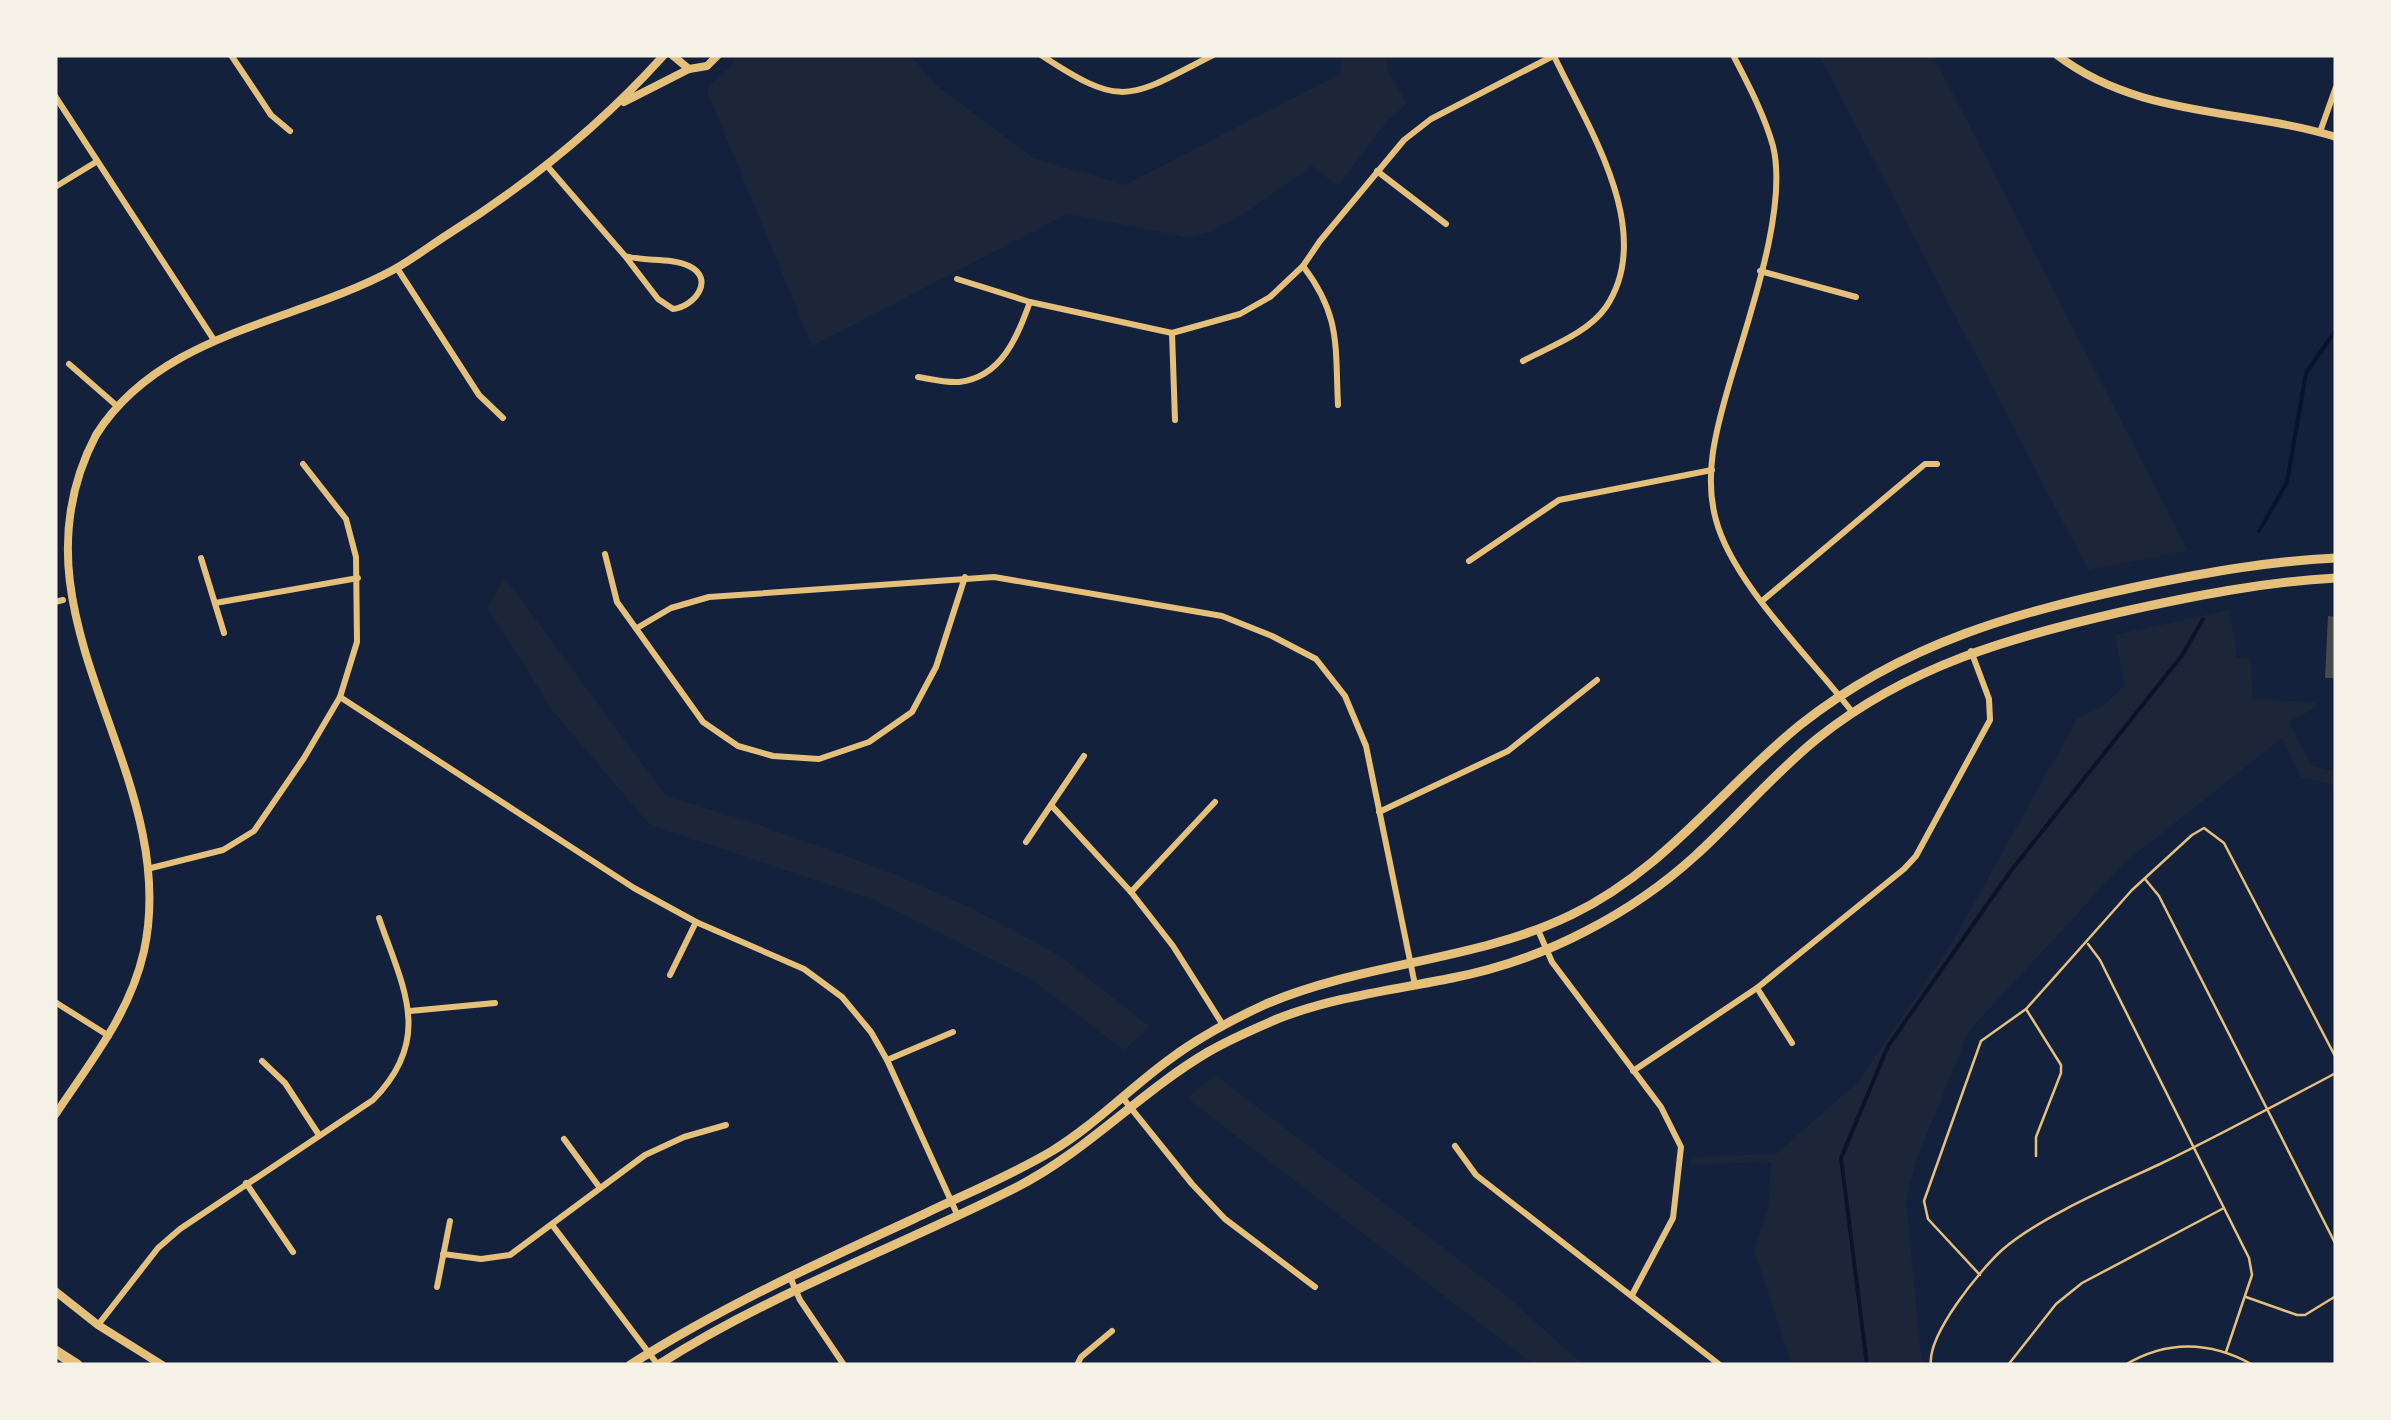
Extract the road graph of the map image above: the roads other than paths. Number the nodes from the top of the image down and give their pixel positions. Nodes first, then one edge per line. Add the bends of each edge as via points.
1 (230, 55) edge
2 (664, 55) edge
3 (672, 55) edge
4 (718, 55) edge
5 (1042, 55) edge
6 (1212, 55) edge
7 (1554, 55) edge
8 (1733, 55) edge
9 (2057, 55) edge
10 (689, 68) junction
11 (2336, 87) edge
12 (55, 96) edge
13 (620, 104) junction
14 (290, 131) dead end
15 (2320, 132) junction
16 (2336, 137) edge
17 (96, 162) junction
18 (548, 167) junction
19 (1378, 171) junction
20 (55, 187) edge
21 (1446, 224) dead end
22 (625, 256) junction
23 (1303, 266) junction
24 (397, 268) junction
25 (1760, 271) junction
26 (957, 280) dead end
27 (1856, 297) dead end
28 (1030, 302) junction
29 (1172, 333) junction
30 (214, 340) junction
31 (1523, 361) dead end
32 (69, 364) dead end
33 (918, 377) dead end
34 (1338, 405) dead end
35 (117, 406) junction
36 (503, 418) dead end
37 (1175, 420) dead end
38 (303, 464) dead end
39 (1936, 464) dead end
40 (1712, 470) junction
41 (605, 554) dead end
42 (202, 558) dead end
43 (2336, 558) edge
44 (1469, 561) dead end
45 (358, 578) junction
46 (964, 578) junction
47 (2336, 578) edge
48 (59, 601) edge
49 (1762, 601) junction
50 (215, 603) junction
51 (637, 628) junction
52 (224, 633) dead end
53 (1971, 652) junction
54 (1597, 680) dead end
55 (1840, 696) junction
56 (340, 697) junction
57 (1853, 713) junction
58 (1084, 756) dead end
59 (1214, 802) dead end
60 (1051, 805) junction
61 (1379, 812) junction
62 (1026, 842) dead end
63 (147, 868) junction
64 (2145, 878) junction
65 (1131, 892) junction
66 (379, 918) dead end
67 (696, 922) junction
68 (1538, 930) junction
69 (2087, 942) junction
70 (1546, 949) junction
71 (1410, 964) junction
72 (670, 975) dead end
73 (1415, 984) junction
74 (1756, 988) junction
75 (55, 1002) edge
76 (495, 1003) dead end
77 (2026, 1009) junction
78 (410, 1011) junction
79 (1223, 1025) junction
80 (953, 1032) dead end
81 (109, 1037) junction
82 (1792, 1043) dead end
83 (2336, 1058) edge
84 (886, 1060) junction
85 (262, 1061) dead end
86 (1632, 1071) junction
87 (2336, 1074) edge
88 (1122, 1097) junction
89 (1132, 1109) junction
90 (2266, 1109) junction
91 (55, 1116) edge
92 (726, 1125) dead end
93 (319, 1134) junction
94 (564, 1139) dead end
95 (1455, 1146) dead end
96 (2194, 1148) junction
97 (2036, 1156) dead end
98 (246, 1182) junction
99 (600, 1188) junction
100 (952, 1200) junction
101 (2224, 1208) junction
102 (957, 1214) junction
103 (450, 1221) dead end
104 (553, 1226) junction
105 (2336, 1245) edge
106 (293, 1252) dead end
107 (443, 1254) junction
108 (1980, 1275) junction
109 (790, 1276) junction
110 (436, 1287) dead end
111 (1314, 1288) dead end
112 (795, 1289) junction
113 (55, 1290) edge
114 (1632, 1295) junction
115 (2245, 1296) junction
116 (2336, 1296) edge
117 (98, 1326) junction
118 (1112, 1331) dead end
119 (55, 1352) edge
120 (2226, 1352) junction
121 (648, 1353) junction
122 (77, 1365) edge
123 (162, 1365) edge
124 (630, 1365) edge
125 (658, 1365) edge
126 (844, 1365) edge
127 (1078, 1365) edge
128 (1720, 1365) edge
129 (1930, 1365) edge
130 (2008, 1365) edge
131 (2125, 1365) edge
132 (2253, 1365) edge

1 - 14 street
2 - 13 street
3 - 10 street
4 - 10 street via 707,66
5 - 6 street via 1120,94 1148,89
7 - 19 street via 1431,119
7 - 31 street via 1609,172 1624,241 1618,282 1605,308
8 - 25 street via 1774,149 1775,196
9 - 15 street via 2129,95
10 - 13 street
11 - 15 street
12 - 17 street
13 - 18 street
15 - 16 street
17 - 20 street
17 - 30 street
18 - 22 street
18 - 24 street
19 - 21 street
19 - 23 street
22 - 22 street via 674,310 698,296 701,278 687,265
23 - 29 street via 1240,314
23 - 34 street via 1332,316
24 - 30 street
24 - 36 street via 479,395
25 - 27 street
25 - 40 street via 1713,444
26 - 28 street
28 - 29 street
28 - 33 street via 1008,355 986,371 959,382
29 - 37 street
30 - 35 street via 155,372
32 - 35 street
35 - 48 street via 85,453 70,492
38 - 45 street via 346,518
39 - 49 street via 1925,464
40 - 44 street via 1559,500
40 - 49 street via 1716,521
41 - 51 street via 617,602
42 - 50 street
43 - 55 main road via 2218,569 2012,616 1921,650
45 - 50 street
45 - 56 street via 357,642
46 - 51 street via 708,597 670,608
46 - 51 street via 936,667 912,712 868,742 819,759 738,746 704,722
46 - 61 street via 1222,616 1316,659 1344,696 1366,746
47 - 53 main road via 2214,592
48 - 63 street via 134,812
49 - 55 street
50 - 52 street
53 - 57 main road
53 - 74 street via 1990,720 1926,840 1904,870
54 - 61 street via 1508,751
55 - 57 street
55 - 68 main road via 1750,767 1666,854 1599,900
56 - 63 street via 254,831 223,850
56 - 67 street
57 - 70 main road via 1791,760 1657,888
58 - 60 street
59 - 65 street
60 - 62 street
60 - 65 street
61 - 71 street
63 - 81 street via 144,948
64 - 69 lane
64 - 83 lane via 2204,828 2224,844
64 - 90 lane
65 - 79 street
66 - 78 street
67 - 72 street
67 - 84 street via 826,984 856,1012
68 - 70 street
68 - 71 main road
69 - 77 lane
69 - 96 lane
70 - 73 main road
70 - 86 street
71 - 73 street
71 - 79 main road via 1310,988
73 - 89 main road via 1313,1006 1253,1029 1206,1053
74 - 82 street
74 - 86 street
75 - 81 street
76 - 78 street
77 - 97 lane via 2061,1073 2036,1137
77 - 108 lane via 1981,1041 1924,1200 1928,1219
78 - 93 street via 404,1054 392,1080
79 - 88 main road
80 - 84 street
81 - 91 street
84 - 100 street
85 - 93 street
86 - 114 street via 1661,1107 1680,1147 1673,1218
87 - 90 lane
88 - 89 street
88 - 100 main road via 1054,1150
89 - 102 main road via 1051,1167
89 - 111 street via 1225,1220
90 - 96 lane
90 - 105 lane
92 - 99 street via 660,1147
93 - 98 street
94 - 99 street
95 - 114 street via 1476,1175
96 - 101 lane
96 - 108 lane via 2057,1215 2004,1249
98 - 106 street
98 - 117 street via 158,1248
99 - 104 street
100 - 102 street
100 - 109 main road
101 - 115 lane via 2249,1258
101 - 130 lane via 2082,1283 2056,1304
102 - 112 main road
103 - 107 street
104 - 107 street via 505,1256
104 - 121 street
107 - 110 street
108 - 129 lane via 1939,1334
109 - 112 street
109 - 121 main road
112 - 125 main road
112 - 126 street
113 - 117 street
114 - 128 street
115 - 116 lane via 2297,1315
115 - 120 lane
117 - 123 street
118 - 127 street
119 - 122 highway
120 - 131 lane via 2188,1344 2149,1351
120 - 132 lane
121 - 124 main road
121 - 125 street

